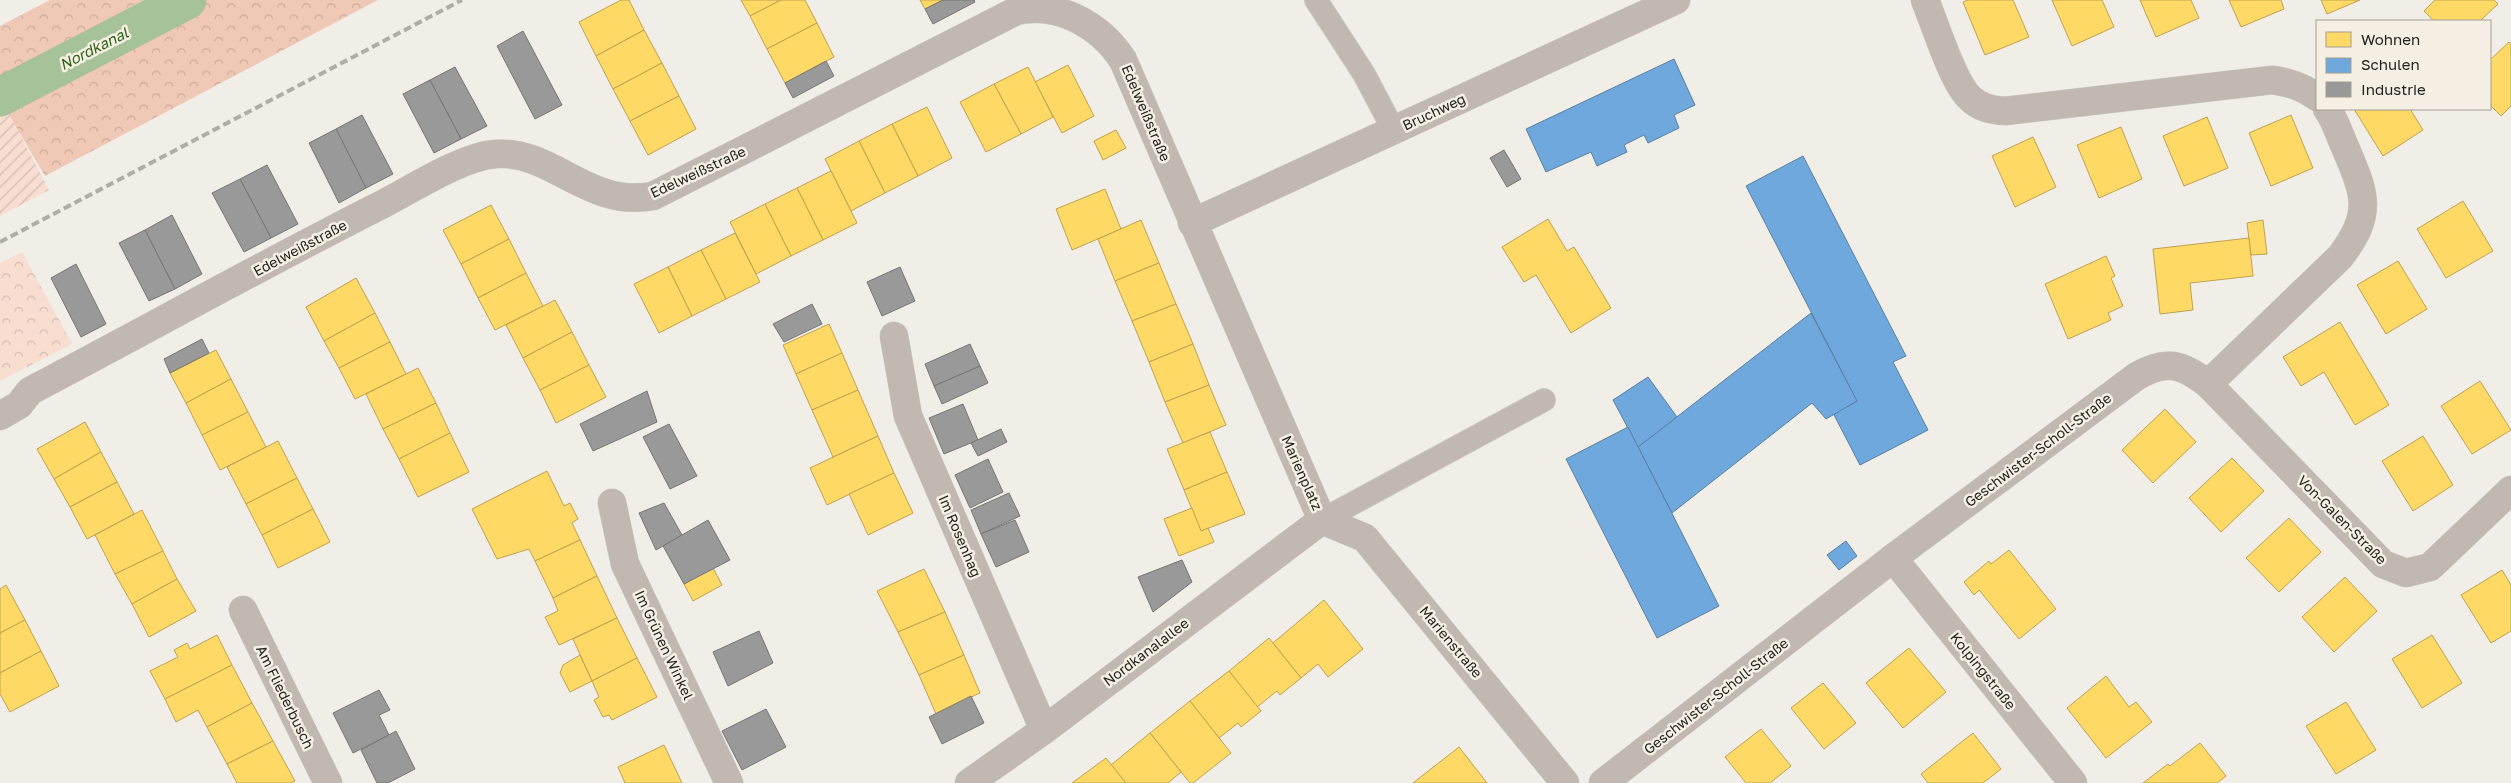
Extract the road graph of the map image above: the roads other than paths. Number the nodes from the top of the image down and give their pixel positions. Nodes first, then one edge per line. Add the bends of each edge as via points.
1 (1316, 0) edge
2 (1676, 0) edge
3 (1925, 0) edge
4 (2316, 96) edge
5 (2326, 110) edge
6 (1394, 131) junction
7 (1192, 223) junction
8 (894, 336) dead end
9 (2208, 384) junction
10 (1544, 400) dead end
11 (0, 416) edge
12 (2511, 490) edge
13 (612, 503) dead end
14 (1322, 520) junction
15 (1893, 558) junction
16 (243, 610) dead end
17 (1044, 730) junction
18 (982, 780) edge
19 (328, 783) edge
20 (729, 783) edge
21 (1565, 783) edge
22 (1603, 783) edge
23 (2073, 783) edge

1 - 6 lane via 1361,68
2 - 6 street, Bruchweg
3 - 4 street via 1961,89 1979,105 1991,110 2272,80 2288,82
5 - 9 street via 2362,188 2359,226 2340,257
6 - 7 street, Bruchweg
7 - 11 street, Edelweißstraße via 1134,82 1116,49 1096,30 1070,16 1023,9 873,82 653,196 638,198 608,194 511,154 468,161 30,391 19,405
7 - 14 street, Marienplatz
8 - 17 street, Im Rosenhag via 908,416
9 - 12 street, Von-Galen-Straße via 2383,564 2406,573 2430,566
9 - 15 street, Geschwister-Scholl-Straße via 2183,367 2170,365 2142,374
10 - 14 lane, Marienplatz
13 - 20 street, Im Grünen Winkel via 625,564
14 - 17 street, Nordkanalallee
14 - 21 street, Marienstraße via 1365,538
15 - 22 street, Geschwister-Scholl-Straße
15 - 23 street, Kolpingstraße
16 - 19 street, Am Fliederbusch
17 - 18 street, Nordkanalallee

